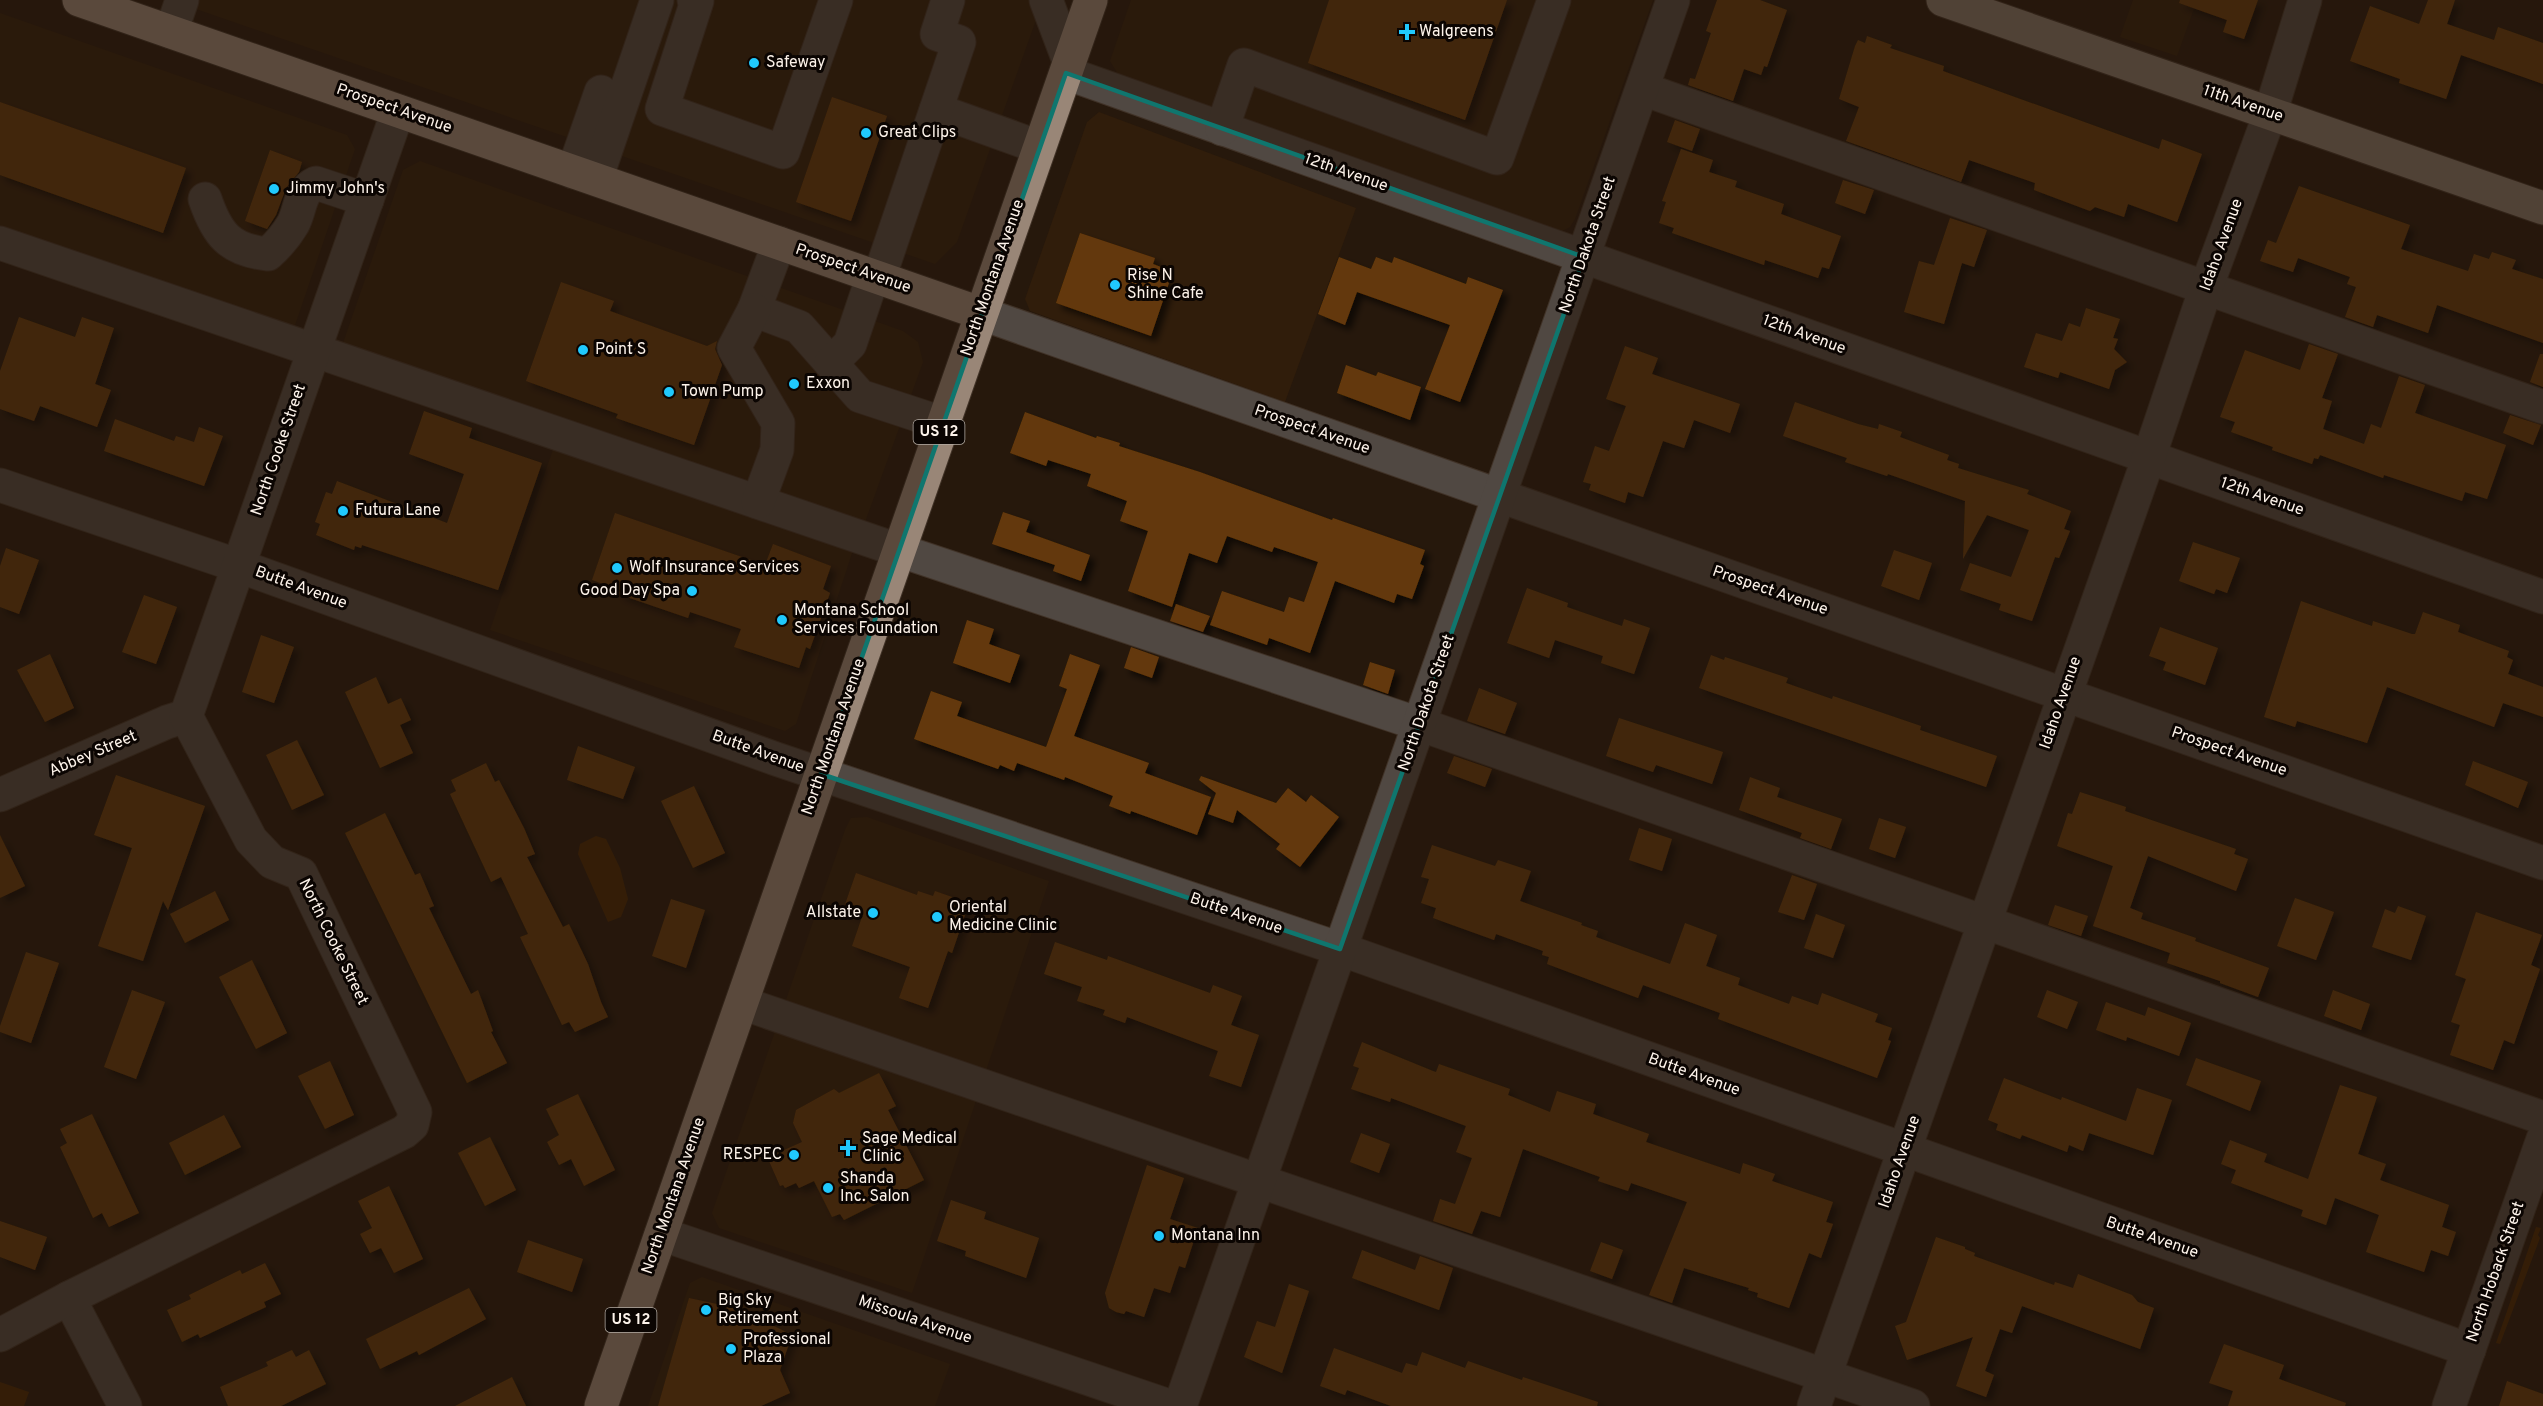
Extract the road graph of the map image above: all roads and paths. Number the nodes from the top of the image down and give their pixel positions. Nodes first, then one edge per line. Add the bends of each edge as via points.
1 (79, 0) edge
2 (182, 0) edge
3 (633, 0) edge
4 (657, 0) edge
5 (694, 0) edge
6 (836, 0) edge
7 (948, 0) edge
8 (1046, 0) edge
9 (1091, 0) edge
10 (1554, 0) edge
11 (1673, 0) edge
12 (1943, 0) edge
13 (2305, 0) edge
14 (171, 32) junction
15 (1068, 67) junction
16 (1643, 89) junction
17 (936, 110) junction
18 (398, 111) junction
19 (2270, 114) junction
20 (1222, 129) junction
21 (1039, 147) junction
22 (585, 176) junction
23 (205, 199) dead end
24 (367, 200) junction
25 (2543, 208) edge
26 (0, 243) edge
27 (779, 243) junction
28 (1584, 257) junction
29 (876, 277) junction
30 (2206, 288) junction
31 (754, 310) junction
32 (980, 313) junction
33 (314, 351) junction
34 (831, 363) junction
35 (2543, 407) edge
36 (942, 423) junction
37 (2149, 457) junction
38 (0, 484) edge
39 (1500, 496) junction
40 (758, 502) junction
41 (898, 550) junction
42 (239, 566) junction
43 (2543, 597) edge
44 (2063, 694) junction
45 (186, 716) junction
46 (1419, 724) junction
47 (821, 774) junction
48 (0, 795) edge
49 (2543, 863) edge
50 (1984, 922) junction
51 (1340, 949) junction
52 (742, 1003) junction
53 (2543, 1118) edge
54 (2543, 1139) edge
55 (1904, 1150) junction
56 (1259, 1180) junction
57 (661, 1234) junction
58 (69, 1298) junction
59 (0, 1335) edge
60 (2469, 1350) junction
61 (1825, 1375) junction
62 (125, 1406) edge
63 (601, 1406) edge
64 (1169, 1406) edge
65 (1180, 1406) edge
66 (1814, 1406) edge
67 (1913, 1406) edge
68 (2449, 1406) edge

1 - 14 highway, Prospect Avenue
2 - 14 street
3 - 22 street
4 - 22 street
5 - 6 street via 697,1 662,109 783,152
7 - 17 street via 937,34 959,42
8 - 15 street
9 - 15 highway, North Montana Avenue
10 - 20 street via 1497,158 1244,65
11 - 16 street, North Dakota Street
12 - 19 main road, 11th Avenue
13 - 19 street, Idaho Avenue
14 - 18 highway, Prospect Avenue
15 - 20 street, 12th Avenue
15 - 21 highway, North Montana Avenue
16 - 28 street, North Dakota Street
16 - 30 street
17 - 21 street
17 - 29 street
18 - 22 highway, Prospect Avenue
18 - 24 street, North Cooke Street
19 - 25 main road, 11th Avenue
19 - 30 street, Idaho Avenue
20 - 28 street, 12th Avenue
21 - 32 highway, North Montana Avenue
22 - 27 highway, Prospect Avenue
23 - 24 street via 212,220 227,240 248,252 268,254 294,222 308,186 316,183
24 - 33 street, North Cooke Street
26 - 33 street
27 - 29 highway, Prospect Avenue
27 - 31 street
28 - 37 street, 12th Avenue
28 - 39 street, North Dakota Street
29 - 32 highway, Prospect Avenue
29 - 34 street via 850,344
30 - 35 street
30 - 37 street, Idaho Avenue
31 - 34 street via 799,327
31 - 40 street via 734,348 778,423 777,450
32 - 36 highway, North Montana Avenue / US 12
32 - 39 street, Prospect Avenue
33 - 40 street
33 - 42 street, North Cooke Street
34 - 36 street via 860,396
36 - 41 highway, North Montana Avenue / US 12
37 - 43 street, 12th Avenue
37 - 44 street, Idaho Avenue
38 - 42 street, Butte Avenue
39 - 44 street, Prospect Avenue
39 - 46 street, North Dakota Street
40 - 41 street
41 - 46 street
41 - 47 highway, North Montana Avenue / US 12
42 - 45 street, North Cooke Street
42 - 47 street, Butte Avenue
44 - 49 street, Prospect Avenue
44 - 50 street, Idaho Avenue
45 - 48 street, Abbey Street
45 - 58 street, North Cooke Street via 251,840 272,862 301,874 415,1112 412,1125 404,1132
46 - 50 street
46 - 51 street, North Dakota Street
47 - 51 street, Butte Avenue
47 - 52 highway, North Montana Avenue / US 12
50 - 53 street
50 - 55 street, Idaho Avenue
51 - 55 street, Butte Avenue
51 - 56 street, North Dakota Street
52 - 56 street
52 - 57 highway, North Montana Avenue / US 12
54 - 60 street, North Hoback Street
55 - 60 street, Butte Avenue
55 - 61 street, Idaho Avenue
56 - 61 street
56 - 65 street, North Dakota Street
57 - 63 highway, North Montana Avenue / US 12
57 - 64 street, Missoula Avenue
58 - 59 street, North Cooke Street
58 - 62 street
60 - 68 street, North Hoback Street
61 - 66 street, Idaho Avenue
61 - 67 street

